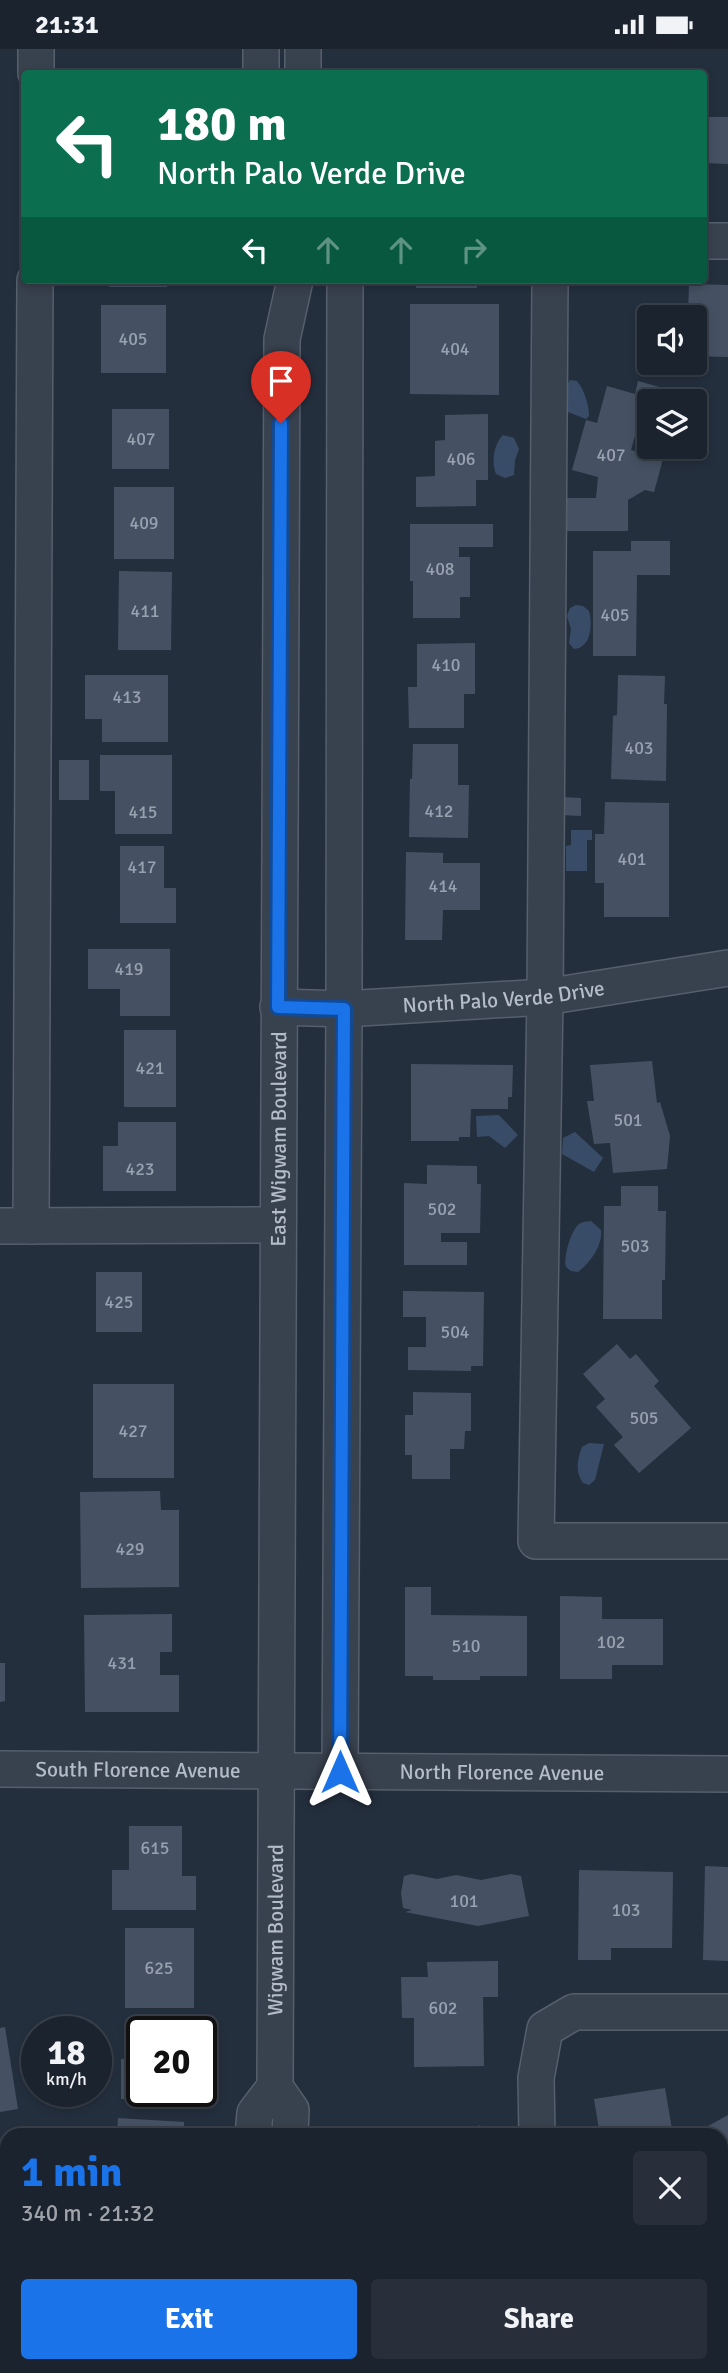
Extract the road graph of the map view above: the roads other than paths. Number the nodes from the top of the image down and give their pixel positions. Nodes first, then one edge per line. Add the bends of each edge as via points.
1 (36, 49) edge
2 (261, 49) edge
3 (303, 49) edge
4 (36, 70) edge
5 (261, 70) edge
6 (303, 70) edge
7 (707, 241) edge
8 (728, 241) edge
9 (35, 284) edge
10 (270, 284) edge
11 (294, 284) edge
12 (345, 284) edge
13 (550, 284) edge
14 (282, 339) junction
15 (728, 968) edge
16 (545, 997) junction
17 (278, 1007) junction
18 (344, 1009) junction
19 (278, 1225) junction
20 (15, 1226) edge
21 (728, 1541) edge
22 (0, 1769) edge
23 (276, 1772) junction
24 (340, 1772) junction
25 (728, 1774) edge
26 (728, 2012) edge
27 (275, 2087) junction
28 (254, 2128) edge
29 (290, 2128) edge
30 (537, 2128) edge

1 - 4 street
2 - 5 street
3 - 6 street
7 - 8 street
9 - 20 street
10 - 14 street, East Wigwam Boulevard
11 - 14 street, East Wigwam Boulevard
12 - 18 street
13 - 16 street
14 - 17 street, East Wigwam Boulevard
15 - 16 street, North Palo Verde Drive
16 - 18 street, North Palo Verde Drive
16 - 21 street via 536,1541
17 - 18 street, North Palo Verde Drive
17 - 19 street, East Wigwam Boulevard
18 - 24 street
19 - 20 street
19 - 23 street, East Wigwam Boulevard
22 - 23 street, South Florence Avenue
23 - 24 street, North Florence Avenue
23 - 27 street, Wigwam Boulevard
24 - 25 street, North Florence Avenue
26 - 30 street via 574,2012 545,2029 536,2078
27 - 28 street via 255,2113
27 - 29 street, Wigwam Boulevard via 291,2110

